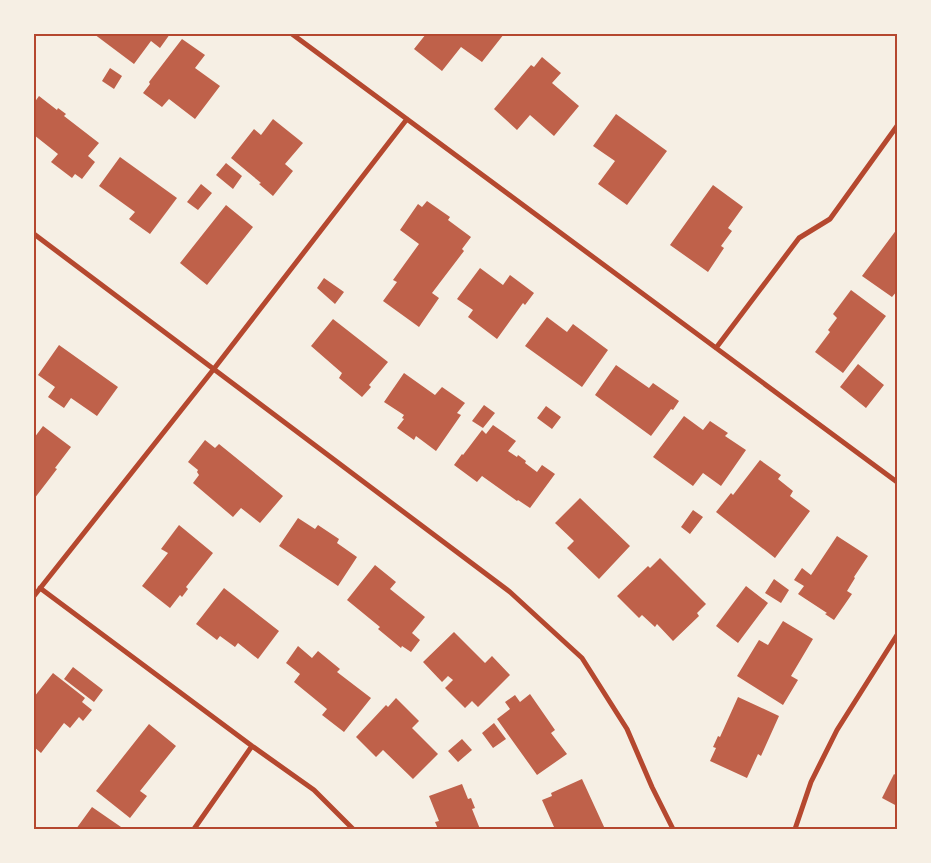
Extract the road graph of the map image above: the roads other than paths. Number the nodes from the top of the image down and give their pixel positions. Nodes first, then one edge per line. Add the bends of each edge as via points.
1 (292, 34) edge
2 (407, 119) junction
3 (897, 126) edge
4 (34, 234) edge
5 (716, 348) junction
6 (212, 370) junction
7 (897, 482) edge
8 (40, 588) junction
9 (34, 596) edge
10 (897, 635) edge
11 (252, 746) junction
12 (194, 829) edge
13 (353, 829) edge
14 (673, 829) edge
15 (795, 829) edge

1 - 2 street
2 - 5 street
2 - 6 street
3 - 5 street via 830,219 799,238
4 - 6 street
5 - 7 street
6 - 8 street
6 - 14 street via 510,592 582,658 627,729
8 - 9 street
8 - 11 street
10 - 15 street via 837,730 811,782
11 - 12 street
11 - 13 street via 314,790

